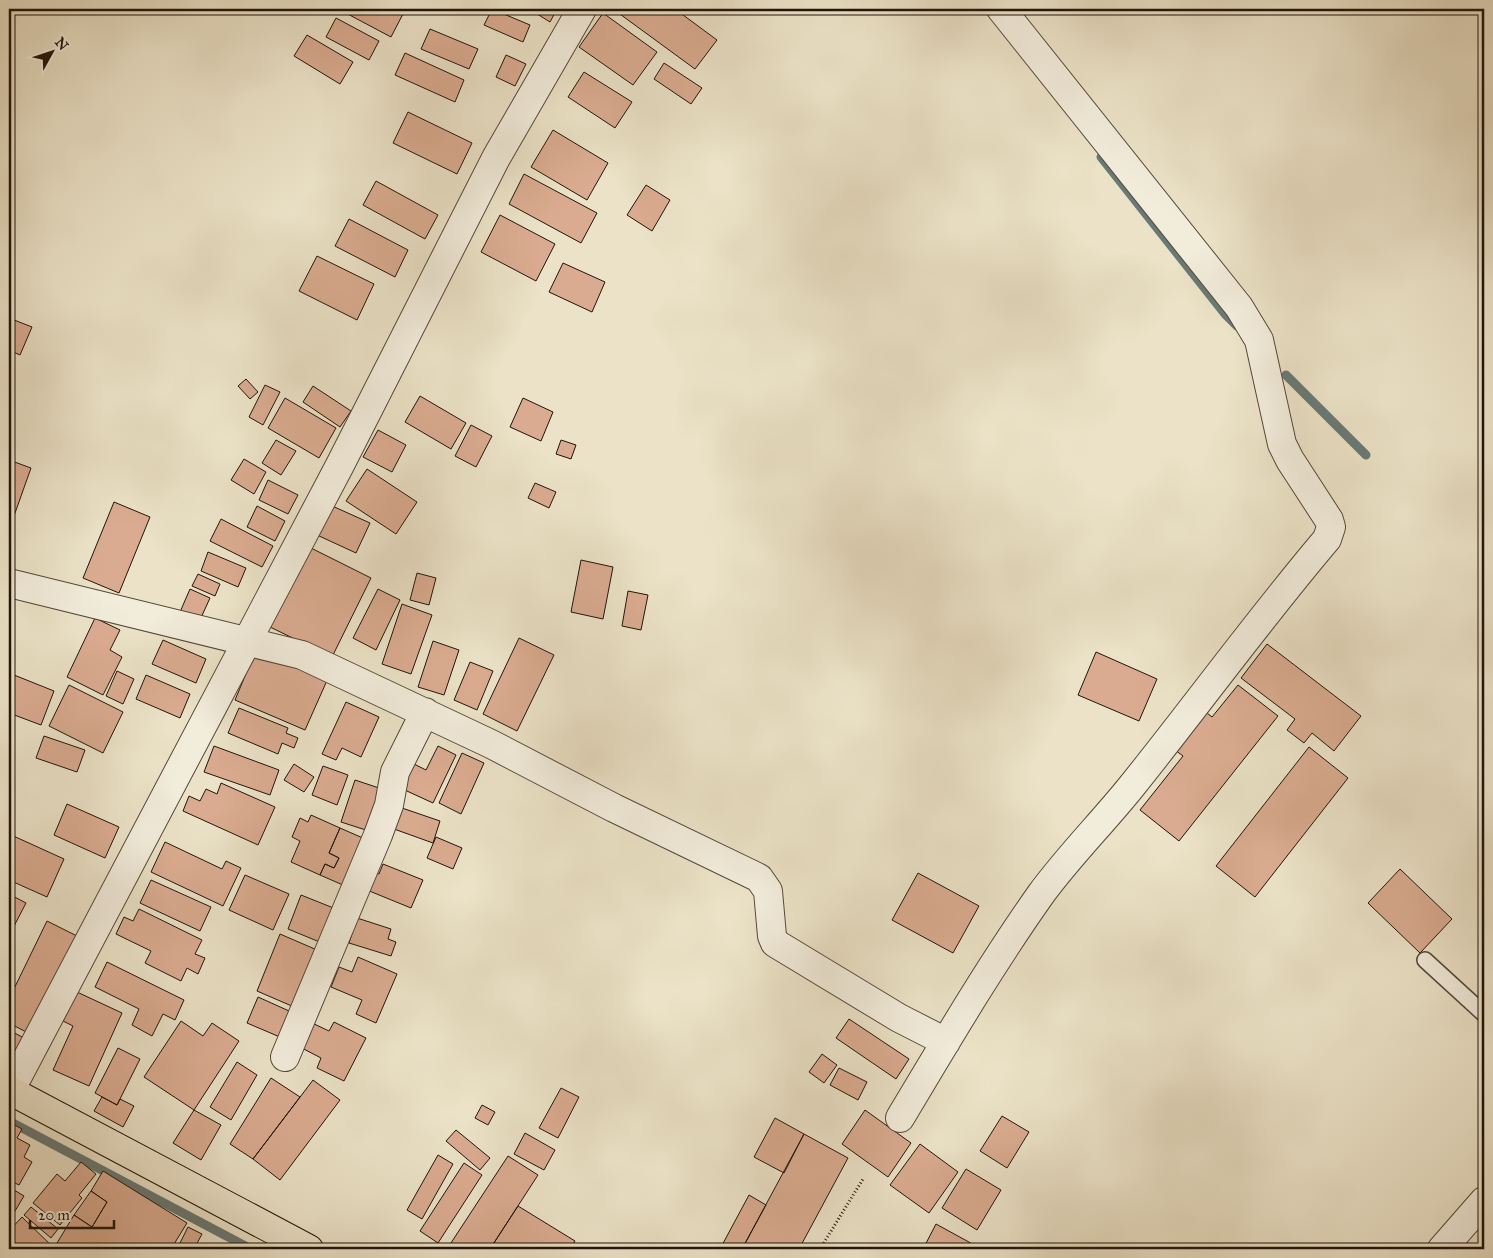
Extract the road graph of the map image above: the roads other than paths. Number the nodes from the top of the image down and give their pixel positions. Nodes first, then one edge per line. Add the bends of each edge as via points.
1 (582, 9) edge
2 (1001, 9) edge
3 (9, 583) edge
4 (247, 639) junction
5 (425, 712) junction
6 (1425, 960) dead end
7 (1484, 1014) edge
8 (946, 1042) junction
9 (285, 1057) dead end
10 (9, 1090) edge
11 (900, 1118) dead end
12 (1484, 1201) edge
13 (310, 1249) edge
14 (1442, 1249) edge

1 - 4 street via 496,158 340,465
2 - 8 street via 1244,314 1259,340 1282,444 1330,520 1331,527 1327,539 1042,894
3 - 4 street
4 - 5 street via 302,655
4 - 10 street
5 - 8 street via 759,878 768,891 775,943 899,1018
5 - 9 street via 395,772 389,805 378,835
6 - 7 lane
8 - 11 street
10 - 13 main road
12 - 14 street

